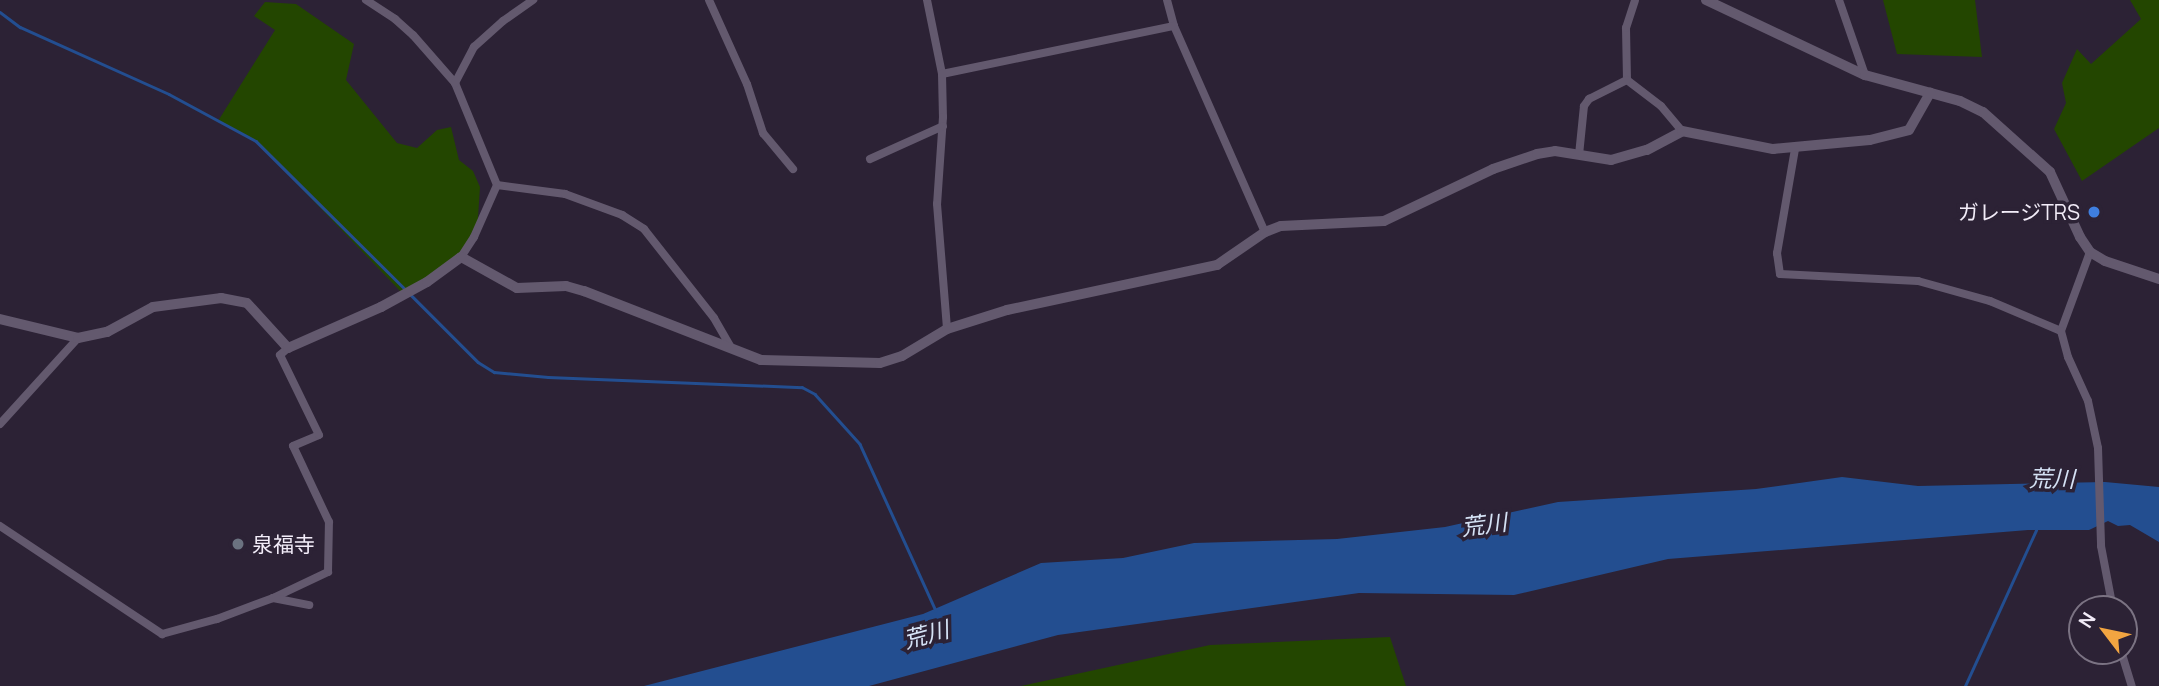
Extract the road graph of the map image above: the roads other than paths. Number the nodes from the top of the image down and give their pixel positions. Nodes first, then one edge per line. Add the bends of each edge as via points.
1 (366, 0) edge
2 (533, 0) edge
3 (709, 0) edge
4 (927, 0) edge
5 (1167, 0) edge
6 (1635, 0) edge
7 (1706, 0) edge
8 (1839, 0) edge
9 (1174, 26) junction
10 (942, 74) junction
11 (1865, 75) junction
12 (1627, 80) junction
13 (455, 83) junction
14 (1930, 93) junction
15 (943, 126) junction
16 (1682, 131) junction
17 (1796, 149) junction
18 (1579, 155) junction
19 (870, 159) dead end
20 (793, 169) dead end
21 (497, 185) junction
22 (1265, 232) junction
23 (2090, 252) junction
24 (461, 257) junction
25 (2159, 279) edge
26 (0, 319) edge
27 (947, 329) junction
28 (2061, 331) junction
29 (78, 338) junction
30 (288, 348) junction
31 (731, 348) junction
32 (0, 424) edge
33 (0, 526) edge
34 (2110, 595) edge
35 (273, 598) junction
36 (309, 605) dead end
37 (2125, 665) edge
38 (2132, 686) edge

1 - 13 street via 413,35
2 - 13 street via 474,47
3 - 20 street via 747,84 763,133
4 - 10 street
5 - 9 street
6 - 12 street via 1626,28
7 - 11 street
8 - 11 street
9 - 10 street
9 - 22 street
10 - 15 street
11 - 14 street
12 - 16 street via 1661,106
12 - 18 street via 1584,106
13 - 21 street
14 - 17 street via 1903,134
14 - 23 street via 1983,112 2050,172
15 - 19 street
15 - 27 street via 937,204
16 - 17 street via 1773,149
16 - 18 street via 1647,150 1611,160
17 - 28 street via 1777,253 1780,274 1917,281 1990,301
18 - 22 street via 1555,151 1493,169 1384,221 1304,224
21 - 24 street
21 - 31 street via 565,194 622,215 644,229 714,318
22 - 27 street via 1217,265 1007,310
23 - 25 street
23 - 28 street
24 - 30 street via 381,307
24 - 31 street via 517,288 566,286
26 - 29 street
27 - 31 street via 902,356 880,363 761,360
28 - 34 street via 2088,401 2098,448 2101,546
29 - 30 street via 107,332 153,307 221,298 247,303
29 - 32 street
30 - 35 street via 281,355 318,435 293,446 329,522 328,572
33 - 35 street via 162,634
35 - 36 street
37 - 38 street

